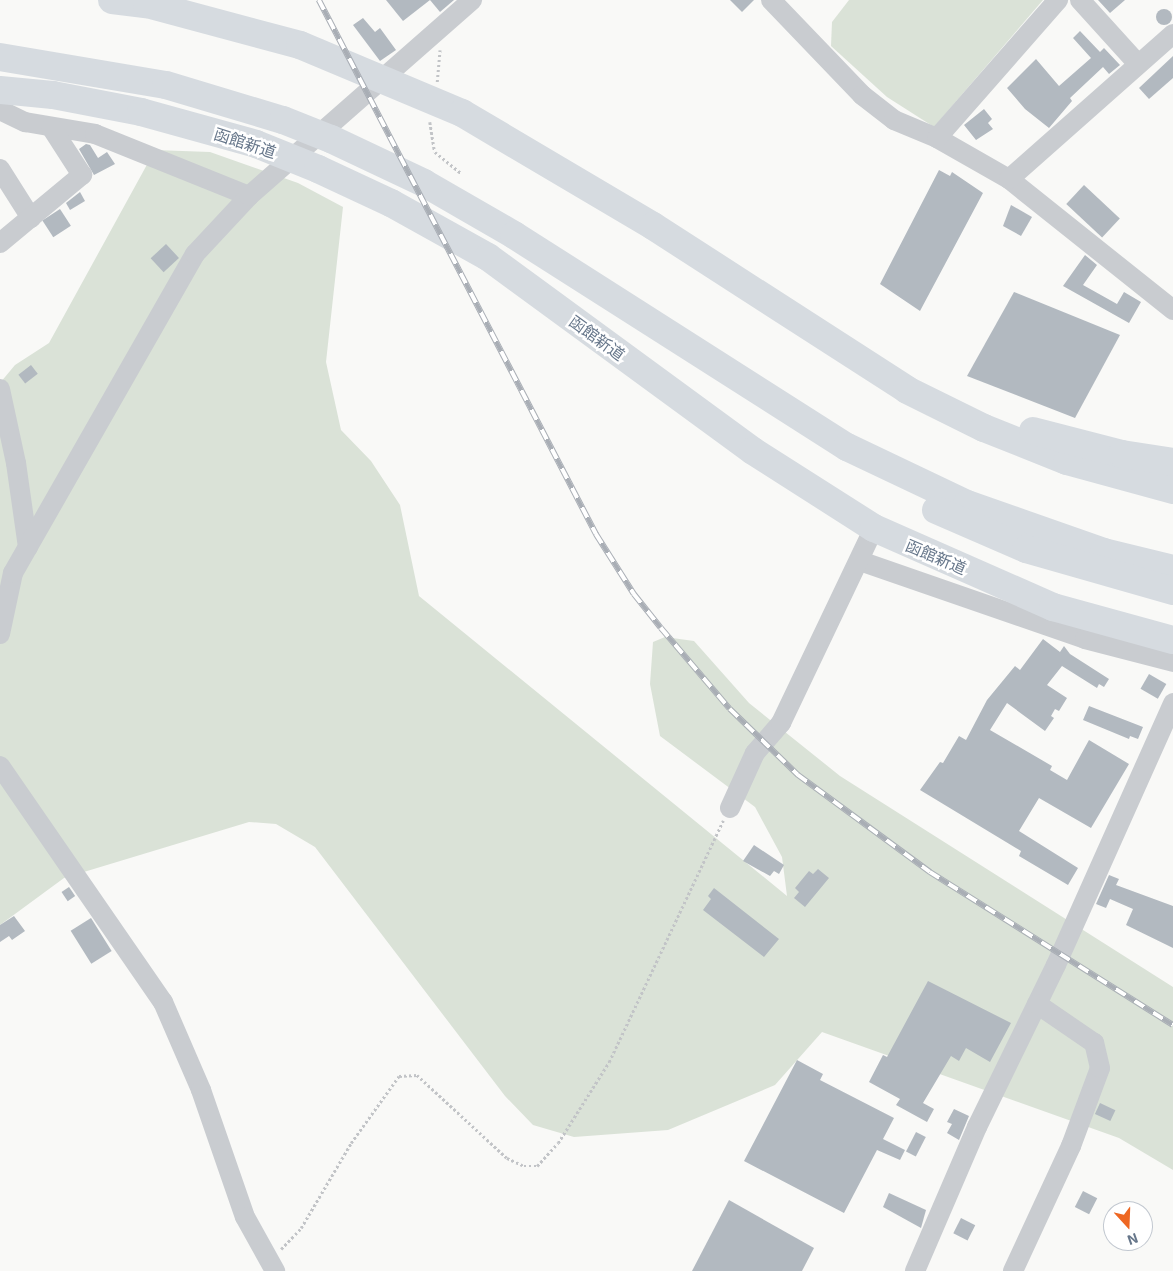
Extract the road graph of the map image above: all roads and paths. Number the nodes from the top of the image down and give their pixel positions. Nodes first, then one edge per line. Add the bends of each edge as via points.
1 (112, 0) edge
2 (472, 0) edge
3 (771, 0) edge
4 (1058, 0) edge
5 (1080, 0) edge
6 (1173, 34) edge
7 (0, 58) edge
8 (1138, 64) junction
9 (0, 90) edge
10 (0, 110) edge
11 (52, 127) junction
12 (938, 138) junction
13 (0, 169) edge
14 (1009, 178) junction
15 (249, 196) junction
16 (31, 218) junction
17 (514, 235) junction
18 (0, 243) edge
19 (1173, 310) edge
20 (0, 389) edge
21 (907, 390) junction
22 (1173, 462) edge
23 (1173, 490) edge
24 (874, 528) junction
25 (28, 547) junction
26 (860, 561) junction
27 (1173, 569) edge
28 (1173, 591) edge
29 (0, 634) edge
30 (1173, 640) edge
31 (1173, 662) edge
32 (1173, 703) edge
33 (0, 766) edge
34 (730, 808) joint
35 (1037, 1004) junction
36 (272, 1266) edge
37 (915, 1271) edge
38 (1013, 1271) edge

1 - 21 highway via 147,4 300,45 462,113 653,226
2 - 15 street
3 - 12 street via 862,95 894,120
4 - 12 street
5 - 8 street
6 - 8 street
7 - 17 highway, 函館新道 via 166,86 283,120 372,157
8 - 14 street
9 - 24 highway, 函館新道 via 54,95 141,112 256,144 391,203 488,257 753,452
10 - 11 street via 24,122
11 - 15 street via 94,134
11 - 16 street via 82,175
12 - 14 street
13 - 16 street
14 - 19 street
15 - 25 street via 195,254
16 - 18 street
17 - 27 highway, 函館新道 via 847,447 967,504 1104,552
17 - 28 highway, 函館新道 via 840,461 959,522 1026,550
20 - 25 street via 16,463
21 - 22 highway via 920,379 1038,433 1122,454
21 - 23 highway via 984,428 1067,461
24 - 26 street
24 - 30 highway, 函館新道 via 1053,607
25 - 29 street via 14,573
26 - 31 street via 1084,639
26 - 34 street via 781,723 755,753
32 - 35 street
33 - 36 street via 163,1002 201,1090 246,1217
34 - 36 path via 609,1062 558,1143 537,1166 524,1166 507,1158 417,1075 400,1076 351,1143 301,1228
35 - 37 street via 977,1127
35 - 38 street via 1094,1043 1100,1068 1071,1146

